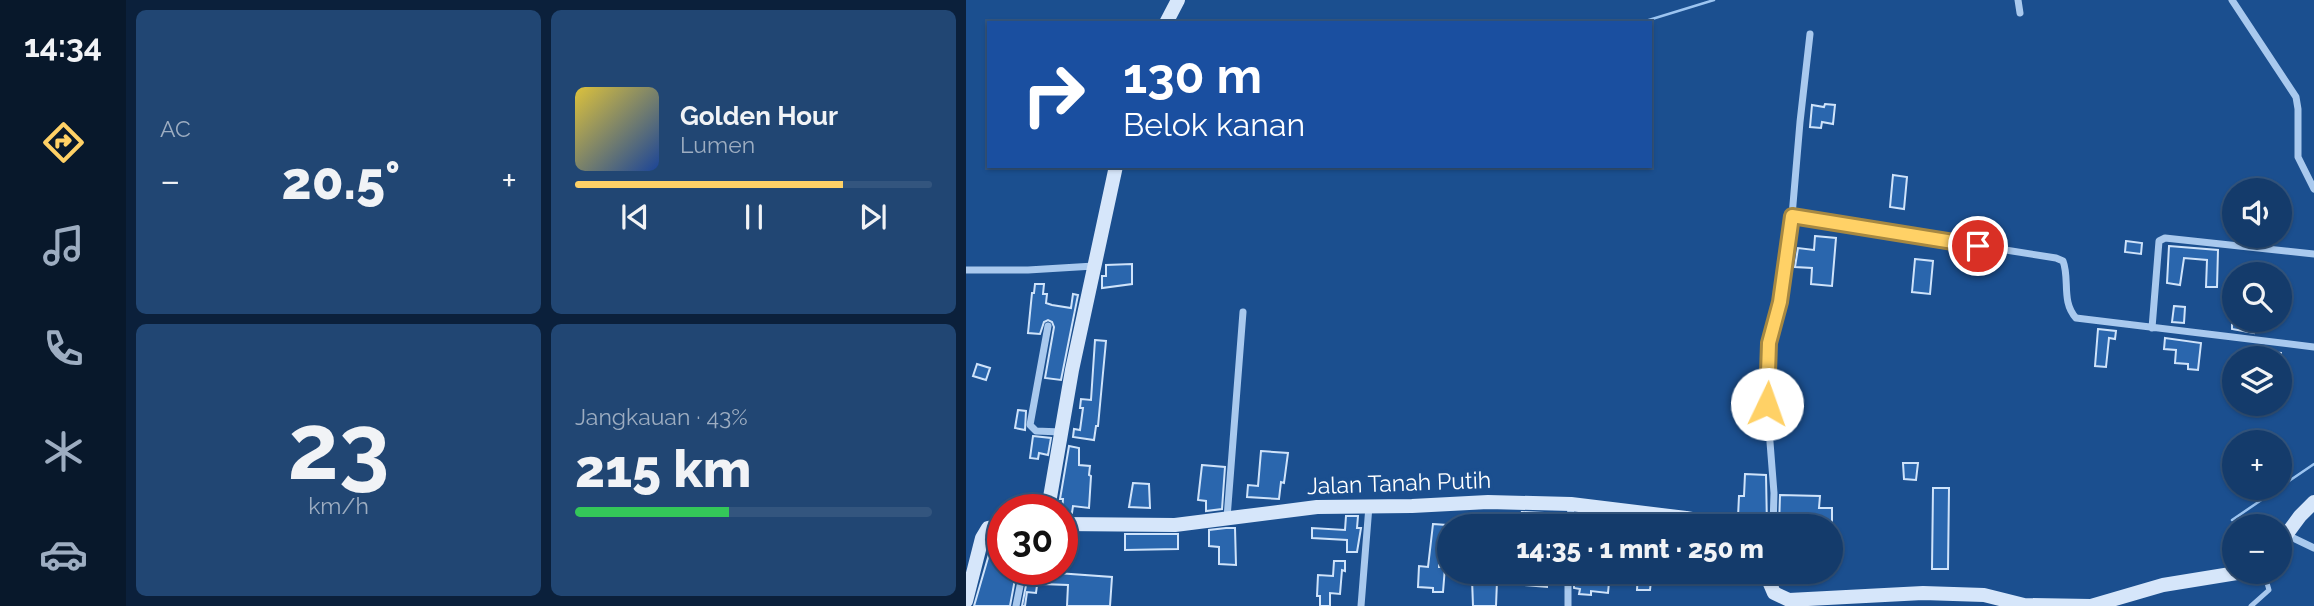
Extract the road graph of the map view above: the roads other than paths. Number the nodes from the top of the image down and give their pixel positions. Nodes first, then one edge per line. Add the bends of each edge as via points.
1 (1178, 0) edge
2 (2018, 0) edge
3 (2232, 0) edge
4 (2020, 13) dead end
5 (1167, 21) edge
6 (1810, 34) dead end
7 (1116, 168) edge
8 (2314, 189) edge
9 (1792, 216) junction
10 (2314, 254) edge
11 (1094, 266) junction
12 (966, 270) edge
13 (1243, 312) dead end
14 (1048, 326) dead end
15 (2152, 328) junction
16 (2314, 347) edge
17 (1060, 432) junction
18 (1050, 494) edge
19 (2314, 502) edge
20 (1571, 504) junction
21 (1369, 505) junction
22 (1571, 514) edge
23 (1616, 514) edge
24 (1773, 514) edge
25 (1227, 519) junction
26 (1078, 524) edge
27 (2292, 527) edge
28 (987, 530) edge
29 (2292, 542) edge
30 (2314, 548) edge
31 (2222, 575) edge
32 (1568, 584) edge
33 (1770, 584) edge
34 (2267, 584) edge
35 (1020, 585) edge
36 (966, 601) edge
37 (1016, 606) edge
38 (1361, 606) edge
39 (1568, 606) edge
40 (2251, 606) edge

1 - 5 street
2 - 4 street
3 - 8 street via 2296,97 2298,157
6 - 9 street
7 - 11 street
9 - 15 street via 2056,258 2066,268 2069,309 2076,318
9 - 24 street via 1780,302 1769,343 1767,404
10 - 15 street via 2165,237 2159,241
11 - 12 street
11 - 17 street
13 - 25 street
14 - 17 street via 1030,425 1036,431
15 - 16 street
17 - 18 street
19 - 27 street
20 - 21 street, Jalan Tanah Putih
20 - 22 street
20 - 23 street, Jalan Tanah Putih
21 - 25 street, Jalan Tanah Putih
21 - 38 street
25 - 26 street, Jalan Tanah Putih via 1175,525
28 - 36 street
29 - 30 street
31 - 33 street via 2163,585 2091,606 2024,605 1984,595 1923,593 1789,600 1774,593
32 - 39 street
34 - 40 lane via 2269,590
35 - 37 street

